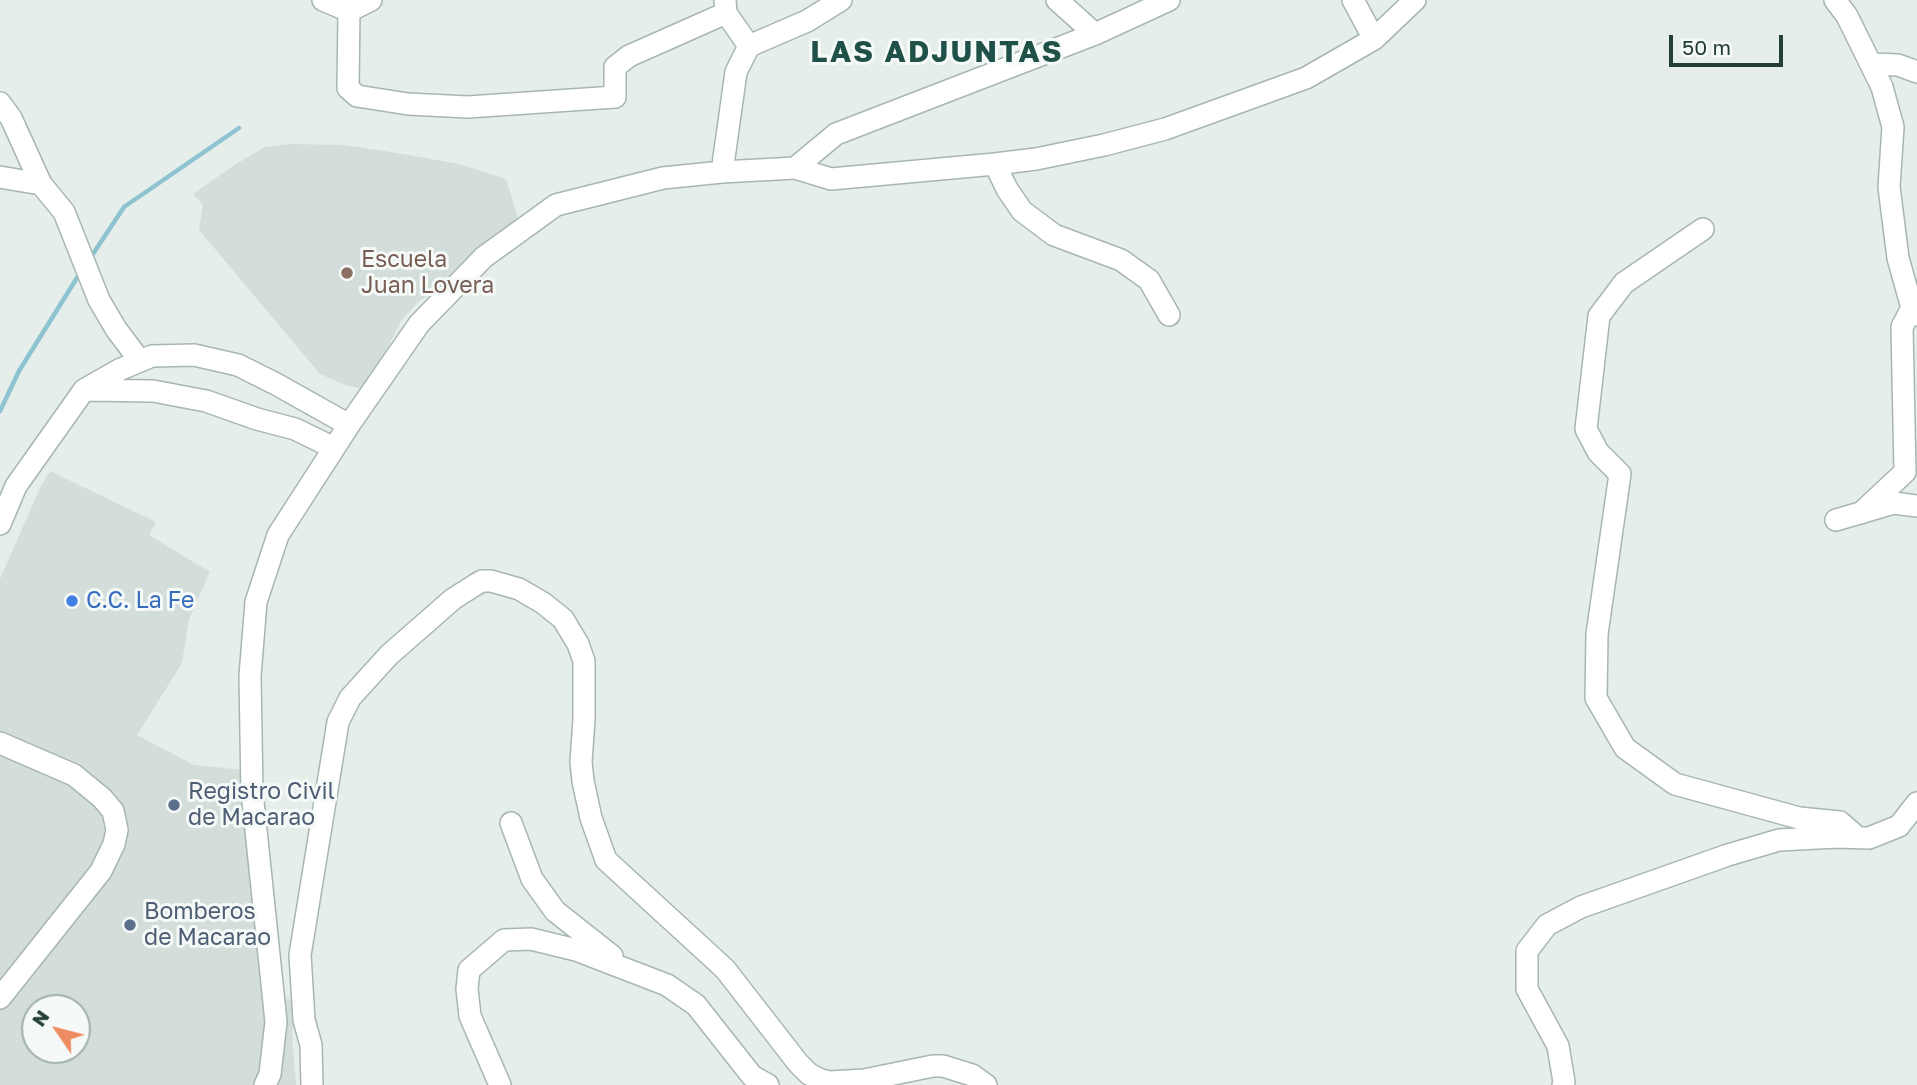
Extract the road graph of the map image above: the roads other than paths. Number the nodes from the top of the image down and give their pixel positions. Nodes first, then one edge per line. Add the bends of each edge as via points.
1 (323, 0) edge
2 (371, 0) edge
3 (841, 0) edge
4 (1057, 0) edge
5 (1170, 0) edge
6 (1353, 0) edge
7 (1415, 0) edge
8 (1835, 0) edge
9 (726, 7) edge
10 (349, 11) junction
11 (1095, 34) junction
12 (1374, 39) junction
13 (749, 46) junction
14 (1871, 64) junction
15 (1917, 72) edge
16 (0, 103) edge
17 (995, 164) junction
18 (795, 168) junction
19 (722, 172) junction
20 (0, 177) edge
21 (41, 184) junction
22 (1703, 229) dead end
23 (1915, 312) edge
24 (1169, 315) dead end
25 (140, 361) junction
26 (84, 390) junction
27 (349, 425) junction
28 (334, 448) junction
29 (1917, 506) edge
30 (1861, 513) junction
31 (1836, 520) dead end
32 (0, 524) edge
33 (0, 744) edge
34 (1917, 803) edge
35 (511, 823) dead end
36 (1857, 837) junction
37 (630, 970) junction
38 (0, 998) edge
39 (804, 1079) edge
40 (265, 1085) edge
41 (312, 1085) edge
42 (500, 1085) edge
43 (768, 1085) edge
44 (986, 1085) edge
45 (1563, 1085) edge

1 - 10 street
2 - 10 street
3 - 13 street
4 - 11 street
5 - 11 street
6 - 12 street
7 - 12 street
8 - 14 street
9 - 10 street via 615,67 615,97 468,107 357,96 348,88
9 - 13 street
11 - 18 street via 836,134
12 - 17 street via 1306,78 1165,129
13 - 19 street via 736,72
14 - 15 street via 1898,65
14 - 23 street via 1893,127 1889,187 1898,258
16 - 21 street
17 - 18 street via 831,179
17 - 24 street via 1022,211 1054,235 1121,260 1149,280
18 - 19 street
19 - 27 street via 663,178 556,205 484,257 419,324
20 - 21 street
21 - 25 street via 64,212 99,300
22 - 36 street via 1624,283 1599,316 1586,429 1598,452 1620,474 1597,634 1596,698 1625,748 1675,784 1799,818 1840,822
23 - 30 street via 1902,327 1905,472
25 - 26 street
25 - 27 street via 152,356 194,355 238,365
26 - 28 street via 153,391 206,401 295,429
26 - 32 street via 16,486
27 - 28 street
28 - 40 street via 278,535 256,602 250,676 252,792 276,1022
29 - 30 street via 1894,503
30 - 31 street
33 - 38 street via 74,775 113,811 117,830 101,872
34 - 36 street via 1899,826 1869,838
35 - 37 street via 532,879 555,911
36 - 45 street via 1779,840 1581,907 1547,925 1527,951 1527,989 1558,1046
37 - 42 street via 531,939 504,940 482,957 469,970 470,1016
37 - 43 street via 667,985 696,1005 752,1076
39 - 41 street via 798,1063 725,969 606,860 583,781 584,661 578,644 563,619 543,603 519,589 491,581 453,599 390,655 350,698 338,722 300,955
39 - 44 street via 850,1082 943,1066

